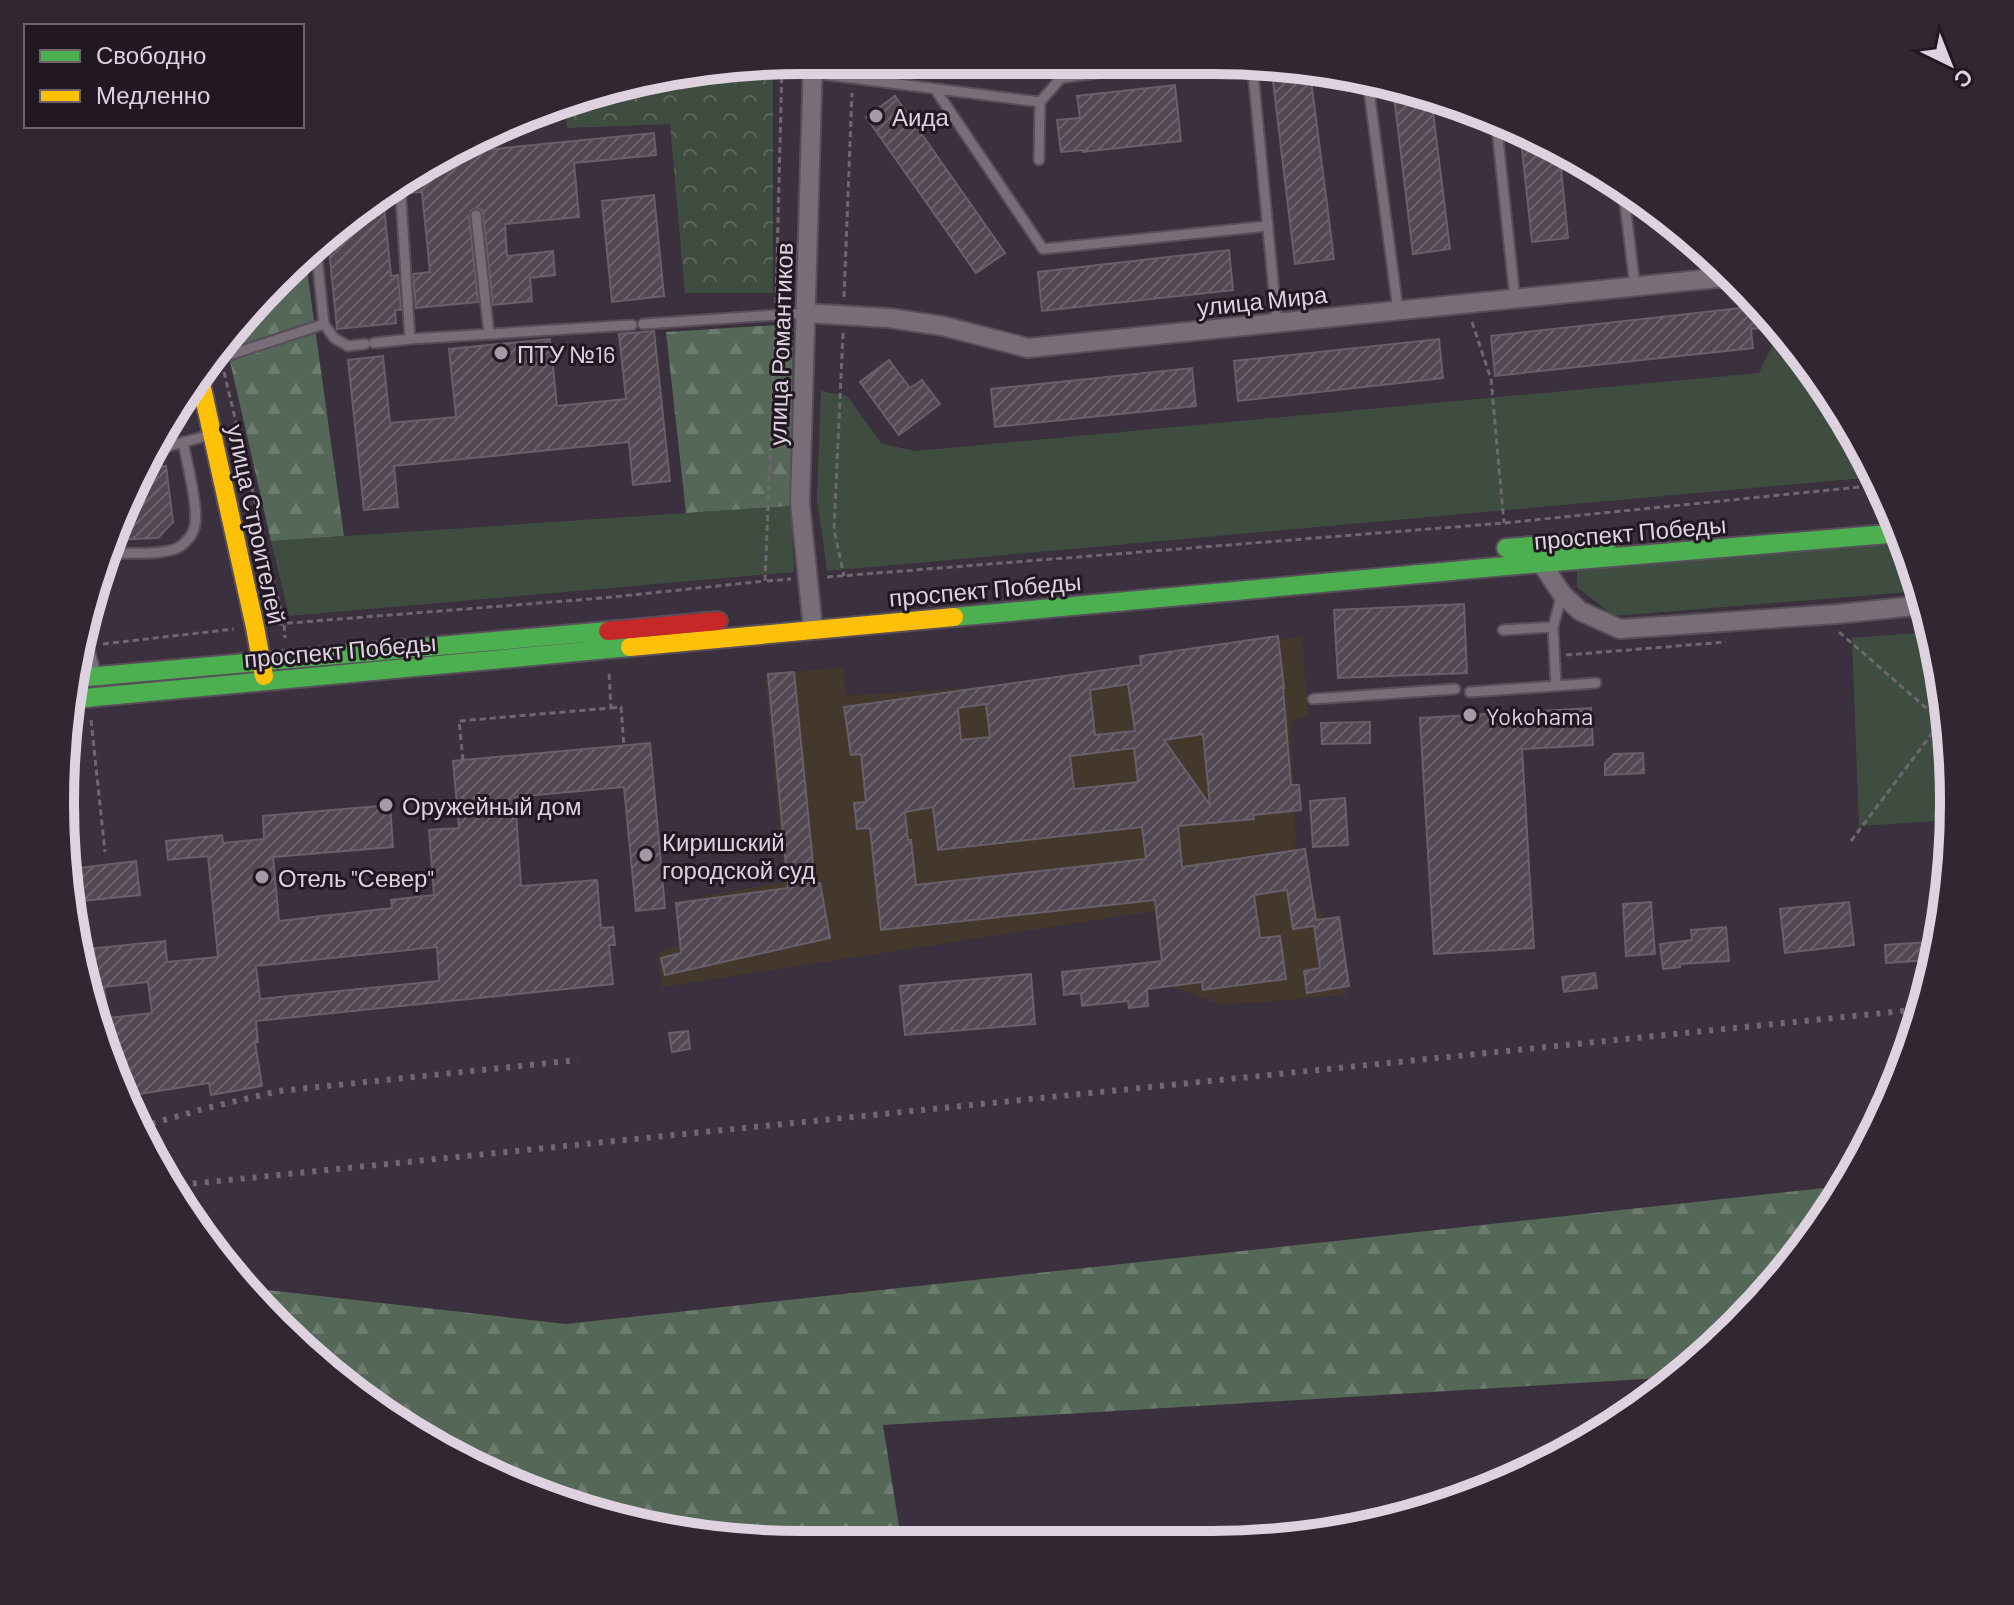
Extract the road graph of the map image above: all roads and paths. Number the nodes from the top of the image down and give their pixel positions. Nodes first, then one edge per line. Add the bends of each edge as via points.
1 (812, 74) edge
2 (855, 74) edge
3 (1058, 74) edge
4 (1090, 74) edge
5 (782, 75) edge
6 (1253, 76) edge
7 (1061, 78) junction
8 (935, 89) junction
9 (1369, 92) edge
10 (1040, 102) junction
11 (1497, 132) edge
12 (1039, 160) dead end
13 (401, 195) edge
14 (1625, 203) edge
15 (476, 215) dead end
16 (1268, 226) junction
17 (317, 259) edge
18 (1717, 278) edge
19 (1635, 286) junction
20 (1515, 299) junction
21 (1466, 304) junction
22 (1398, 310) junction
23 (805, 313) junction
24 (776, 315) junction
25 (1277, 323) junction
26 (324, 324) junction
27 (643, 324) dead end
28 (632, 325) dead end
29 (489, 334) junction
30 (410, 339) junction
31 (228, 355) edge
32 (219, 367) edge
33 (203, 390) edge
34 (213, 434) junction
35 (183, 442) junction
36 (167, 446) edge
37 (1868, 486) edge
38 (1882, 517) edge
39 (1504, 523) junction
40 (1889, 534) edge
41 (119, 552) edge
42 (1542, 554) junction
43 (844, 576) dead end
44 (1562, 594) junction
45 (1913, 606) edge
46 (869, 607) dead end
47 (839, 610) dead end
48 (812, 621) junction
49 (284, 623) junction
50 (1553, 627) junction
51 (222, 630) dead end
52 (1503, 630) dead end
53 (1839, 632) dead end
54 (92, 641) edge
55 (89, 655) edge
56 (287, 658) junction
57 (262, 661) junction
58 (609, 673) dead end
59 (97, 677) junction
60 (85, 678) edge
61 (265, 680) junction
62 (1596, 683) dead end
63 (1556, 686) junction
64 (1455, 689) dead end
65 (1470, 692) dead end
66 (81, 698) edge
67 (1313, 699) dead end
68 (611, 708) junction
69 (1935, 716) edge
70 (90, 717) dead end
71 (1936, 728) edge
72 (624, 746) dead end
73 (463, 760) dead end
74 (1851, 841) dead end
75 (105, 852) dead end

1 - 23 street, улица Романтиков
2 - 8 lane
3 - 7 lane
4 - 7 lane
5 - 24 path
6 - 16 lane
7 - 10 lane
8 - 10 lane
8 - 16 lane via 1043,249
9 - 22 lane
10 - 12 lane
11 - 20 lane
13 - 30 lane
14 - 19 lane
15 - 29 lane
16 - 25 lane
17 - 26 lane
18 - 19 street, улица Мира
19 - 20 street, улица Мира
20 - 21 street, улица Мира
21 - 22 street, улица Мира
21 - 39 path via 1491,379
22 - 25 street, улица Мира
23 - 24 lane
23 - 25 street, улица Мира via 929,324 1028,348
23 - 48 street, улица Романтиков via 800,503
24 - 27 lane
24 - 49 path via 765,581
26 - 30 lane via 348,346
26 - 31 lane
28 - 29 lane
29 - 30 lane
32 - 49 path
33 - 34 main road, улица Строителей
34 - 35 lane
34 - 57 main road, улица Строителей
35 - 36 lane
35 - 41 lane via 196,517 193,532 175,549
37 - 39 path
38 - 42 main road, проспект Победы
39 - 43 path
40 - 42 main road, проспект Победы
42 - 44 street
42 - 46 main road, проспект Победы via 1467,552
42 - 48 main road, проспект Победы
44 - 45 street via 1580,611 1620,629
44 - 50 lane
47 - 48 main road, проспект Победы
48 - 56 main road, проспект Победы
48 - 61 main road, проспект Победы via 554,655
49 - 56 path
50 - 52 lane
50 - 63 lane
51 - 54 path
53 - 69 path
55 - 59 lane
56 - 57 main road, проспект Победы
57 - 59 main road, проспект Победы
57 - 61 main road, улица Строителей
58 - 68 path
59 - 60 main road, проспект Победы
61 - 66 main road, проспект Победы
62 - 63 lane
63 - 65 lane
64 - 67 lane
68 - 72 path via 621,707
68 - 73 path via 459,721
70 - 75 path
71 - 74 path

